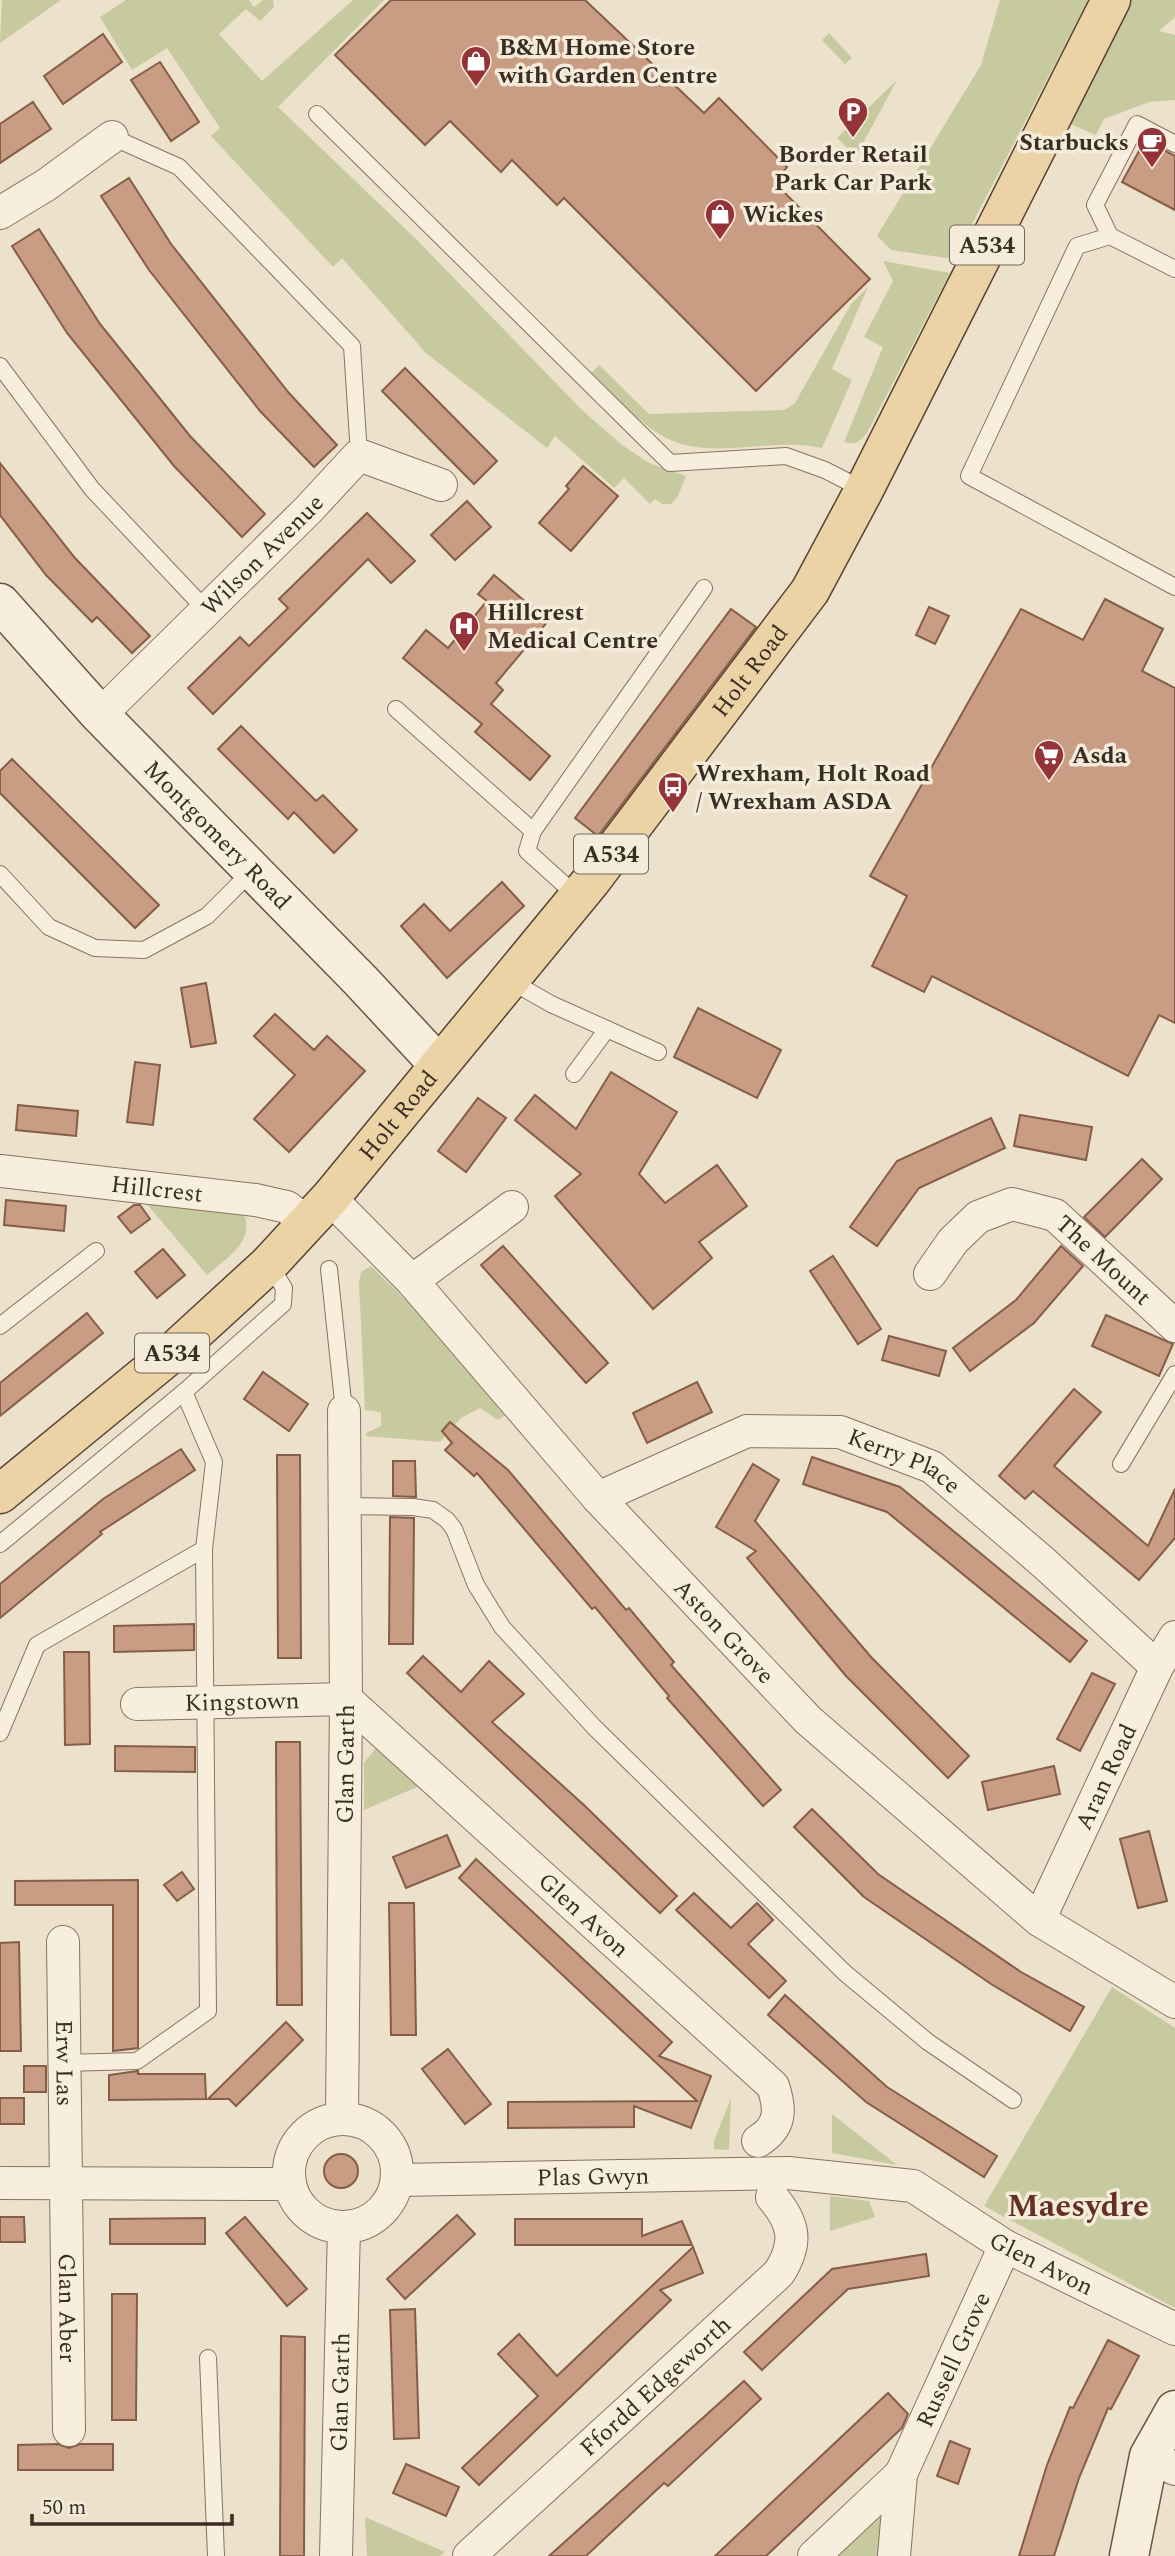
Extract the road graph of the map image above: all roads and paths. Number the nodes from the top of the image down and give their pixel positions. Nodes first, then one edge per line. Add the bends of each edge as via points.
1 (1111, 0) edge
2 (317, 114) dead end
3 (112, 137) joint
4 (1175, 144) edge
5 (0, 214) edge
6 (1110, 236) junction
7 (1175, 269) edge
8 (0, 366) edge
9 (359, 455) junction
10 (441, 485) dead end
11 (864, 490) junction
12 (1175, 587) edge
13 (704, 588) dead end
14 (0, 603) edge
15 (206, 610) junction
16 (396, 709) dead end
17 (100, 715) junction
18 (533, 831) junction
19 (252, 871) junction
20 (0, 874) edge
21 (578, 897) junction
22 (509, 980) junction
23 (607, 1028) junction
24 (658, 1052) dead end
25 (439, 1065) junction
26 (574, 1074) dead end
27 (0, 1171) edge
28 (512, 1207) dead end
29 (319, 1211) junction
30 (96, 1251) dead end
31 (269, 1264) junction
32 (329, 1269) dead end
33 (930, 1274) dead end
34 (412, 1281) junction
35 (0, 1326) edge
36 (1175, 1326) edge
37 (1175, 1374) edge
38 (184, 1392) junction
39 (344, 1411) joint
40 (1121, 1464) dead end
41 (0, 1494) edge
42 (598, 1498) junction
43 (345, 1506) junction
44 (0, 1544) edge
45 (204, 1549) junction
46 (1175, 1637) edge
47 (1157, 1667) junction
48 (346, 1699) junction
49 (205, 1702) junction
50 (137, 1704) dead end
51 (0, 1733) edge
52 (1039, 1920) junction
53 (63, 1942) dead end
54 (1175, 2002) edge
55 (65, 2063) junction
56 (1013, 2099) dead end
57 (342, 2118) junction
58 (758, 2141) dead end
59 (397, 2180) junction
60 (0, 2183) edge
61 (66, 2184) junction
62 (290, 2185) junction
63 (780, 2185) junction
64 (344, 2227) junction
65 (1005, 2246) junction
66 (1175, 2329) edge
67 (208, 2358) dead end
68 (1175, 2410) edge
69 (69, 2430) dead end
70 (1162, 2463) edge
71 (901, 2474) junction
72 (216, 2556) edge
73 (336, 2556) edge
74 (469, 2556) edge
75 (814, 2556) edge
76 (894, 2556) edge
77 (1129, 2556) edge

1 - 11 main road, Holt Road / A534
2 - 11 lane via 670,463 786,456
3 - 5 street
3 - 9 lane via 179,167 352,346
4 - 6 lane via 1138,124 1095,205
6 - 7 lane
6 - 12 lane via 1076,246 969,476
8 - 15 lane via 92,489
9 - 10 street
9 - 15 street, Wilson Avenue
11 - 21 main road, Holt Road / A534 via 810,591
13 - 18 lane
14 - 17 street, Montgomery Road
15 - 17 street, Wilson Avenue
16 - 18 lane
17 - 19 street, Montgomery Road
18 - 21 lane via 527,851
19 - 20 lane via 206,916 144,950 95,948 49,927
19 - 25 street, Montgomery Road
21 - 22 main road, Holt Road / A534
22 - 23 lane
22 - 25 main road, Holt Road / A534
23 - 24 lane
23 - 26 lane
25 - 29 main road, Holt Road / A534
27 - 29 street, Hillcrest
28 - 34 street
29 - 31 main road, Holt Road / A534
29 - 34 street, Aston Grove
30 - 35 lane
31 - 38 lane via 284,1288 283,1304
31 - 41 main road, Holt Road / A534 via 173,1352
32 - 39 lane
33 - 36 street, The Mount via 953,1241 978,1217 1012,1204 1055,1215
34 - 42 street, Aston Grove
37 - 40 lane
38 - 44 lane
38 - 45 lane via 214,1462
39 - 43 street, Glan Garth
42 - 47 street, Kerry Place via 747,1431 840,1432 932,1467
42 - 52 street, Aston Grove via 808,1720
43 - 48 street, Glan Garth
43 - 56 lane via 413,1507 433,1510 447,1520 476,1585 502,1627 594,1727 845,1973 928,2042
45 - 49 lane
45 - 51 lane via 37,1645
46 - 47 street, Aran Road
47 - 52 street, Aran Road
48 - 49 street, Kingstown
48 - 57 street, Glan Garth
48 - 58 street, Glen Avon via 773,2086 778,2118 772,2133
49 - 50 street, Kingstown
49 - 55 lane via 208,2011 137,2061
52 - 54 street, Aston Grove
53 - 55 street, Erw Las
55 - 61 street, Erw Las
57 - 59 street via 369,2125 390,2144
57 - 62 street via 326,2121 300,2139 290,2161
59 - 63 street, Plas Gwyn
59 - 64 street via 393,2195 373,2218
60 - 61 street
61 - 62 street
61 - 69 street, Glan Aber
62 - 64 street via 309,2216
63 - 65 street, Glen Avon via 914,2186
63 - 74 street, Ffordd Edgeworth via 792,2232 791,2254 779,2273
64 - 73 street, Glan Garth
65 - 66 street, Glen Avon
65 - 71 street, Russell Grove
67 - 72 lane
68 - 70 street
70 - 77 street
71 - 75 street, Russell Grove
71 - 76 street, Russell Grove

